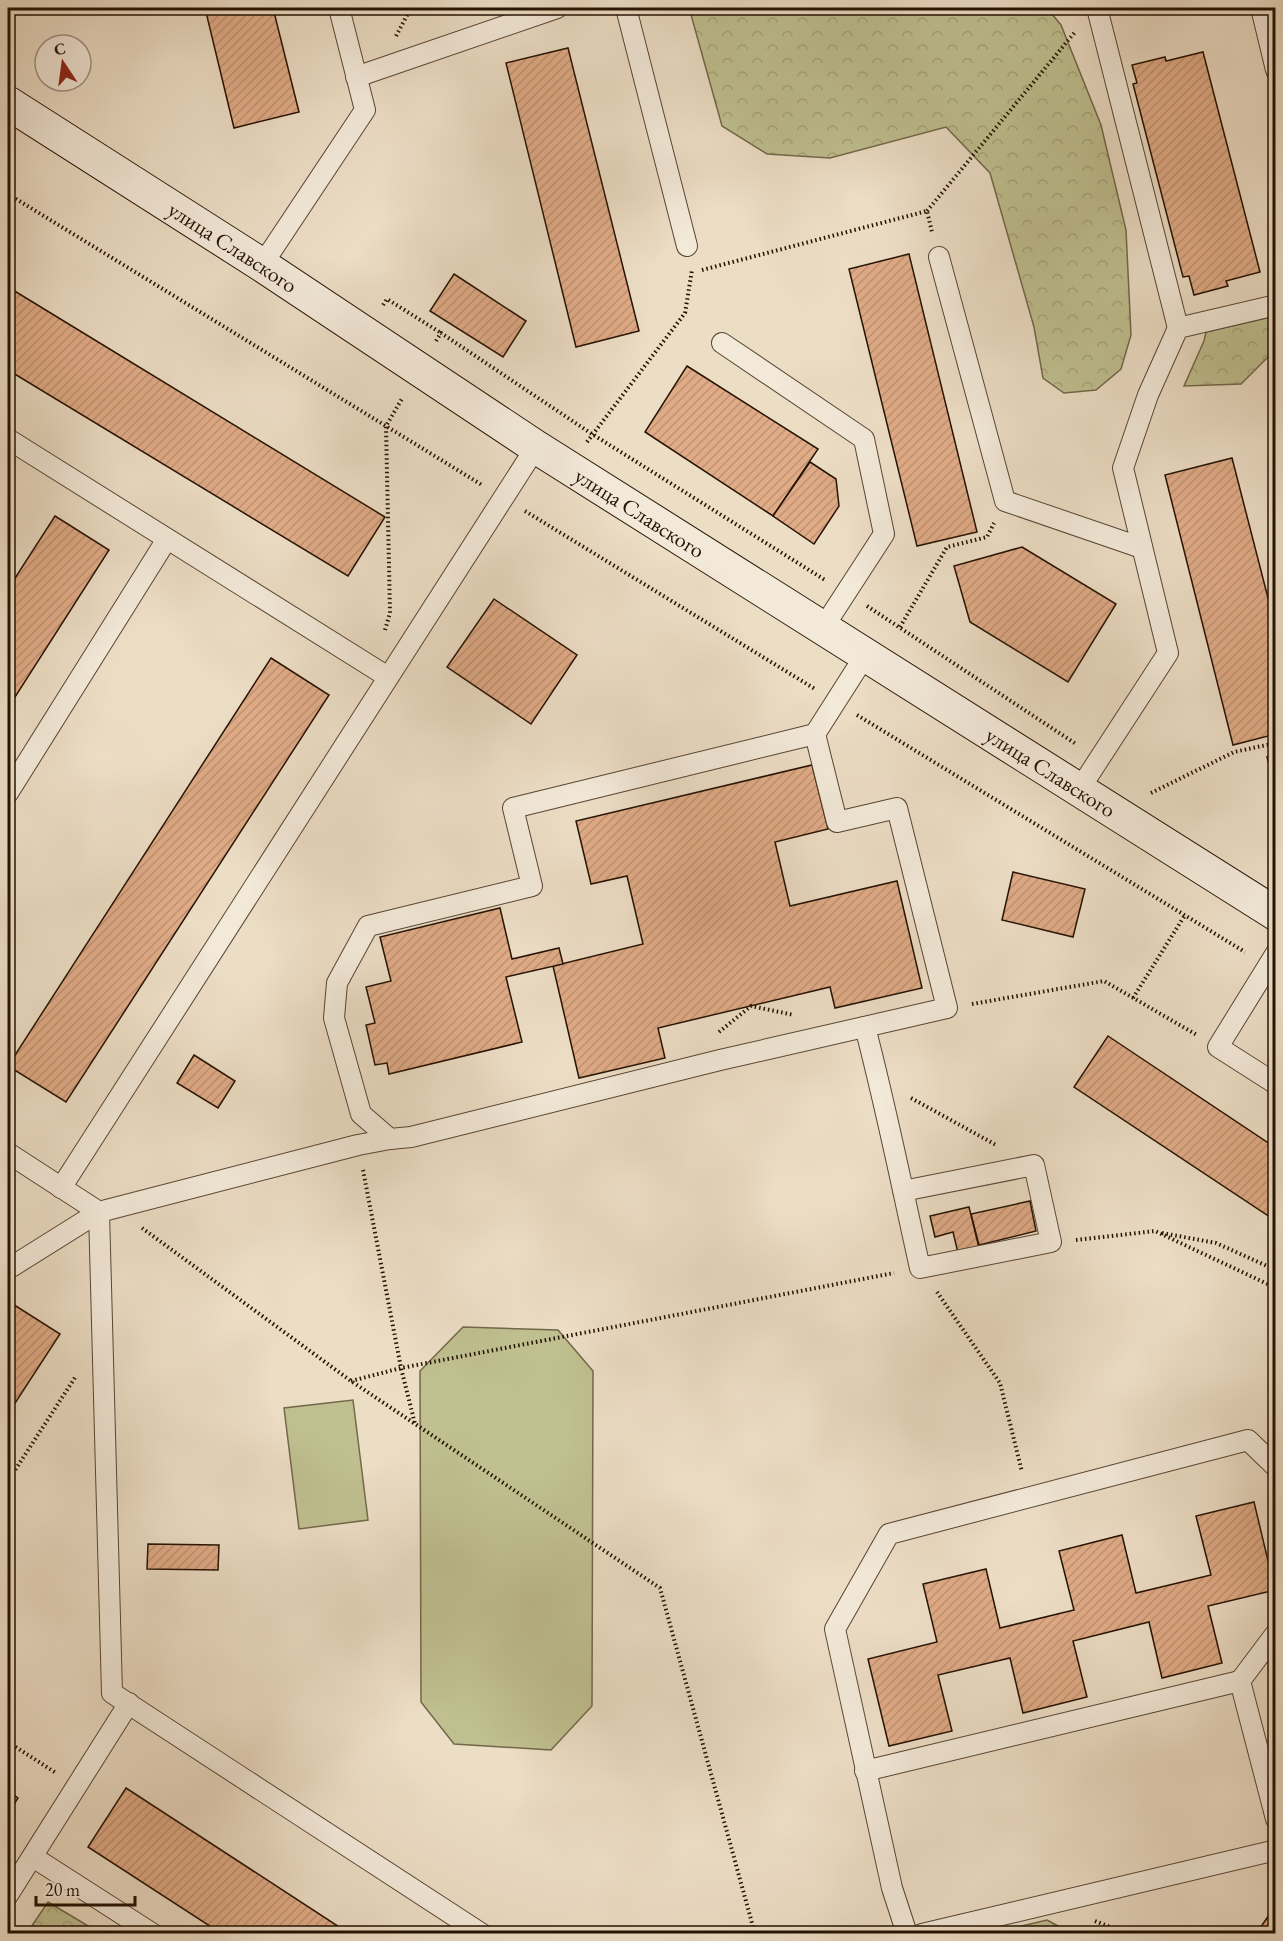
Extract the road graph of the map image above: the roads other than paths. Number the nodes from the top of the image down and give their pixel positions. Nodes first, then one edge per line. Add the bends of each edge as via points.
1 (339, 8) edge
2 (557, 8) edge
3 (626, 8) edge
4 (1097, 8) edge
5 (1261, 8) edge
6 (1275, 70) edge
7 (356, 77) junction
8 (8, 103) edge
9 (687, 246) road end
10 (939, 257) road end
11 (262, 265) junction
12 (1275, 305) edge
13 (1178, 328) junction
14 (722, 343) dead end
15 (8, 439) edge
16 (536, 447) junction
17 (167, 539) junction
18 (1142, 548) junction
19 (823, 628) junction
20 (866, 654) junction
21 (388, 677) junction
22 (815, 734) junction
23 (1079, 790) junction
24 (8, 793) edge
25 (1275, 914) edge
26 (1272, 960) edge
27 (865, 1027) junction
28 (1275, 1084) edge
29 (390, 1139) junction
30 (8, 1153) edge
31 (62, 1188) junction
32 (903, 1191) junction
33 (99, 1212) junction
34 (8, 1269) edge
35 (1275, 1467) edge
36 (1275, 1633) edge
37 (1240, 1681) junction
38 (129, 1703) junction
39 (865, 1771) junction
40 (1275, 1819) edge
41 (1275, 1850) edge
42 (33, 1857) junction
43 (8, 1895) edge
44 (153, 1934) edge
45 (482, 1934) edge
46 (906, 1934) edge
47 (922, 1934) edge

1 - 7 lane
2 - 7 lane
3 - 9 lane
4 - 13 lane
5 - 6 lane
7 - 11 lane via 365,110
8 - 11 street, улица Славского
10 - 18 lane via 1005,501
11 - 16 street, улица Славского
12 - 13 lane
13 - 18 lane via 1148,394 1123,468
14 - 19 lane via 864,438 884,534
15 - 17 lane
16 - 19 street, улица Славского
16 - 21 lane
17 - 21 lane
17 - 24 lane
18 - 23 lane via 1168,653
19 - 20 street, улица Славского
20 - 22 lane
20 - 23 street, улица Славского
21 - 31 lane
22 - 27 lane via 837,822 897,808 947,1008
22 - 29 lane via 513,808 532,885 368,926 337,983 334,1018 361,1114
23 - 25 street, улица Славского
26 - 28 lane via 1218,1047
27 - 29 lane
27 - 32 lane
29 - 33 lane
30 - 31 lane
31 - 33 lane
32 - 32 lane via 920,1268 1051,1242 1034,1165
33 - 34 lane
33 - 38 lane via 112,1693
35 - 39 lane via 1248,1440 890,1534 835,1629
36 - 37 lane
37 - 39 lane
37 - 40 lane
38 - 42 lane
38 - 45 lane
39 - 46 lane
41 - 47 lane
42 - 43 lane
42 - 44 lane

